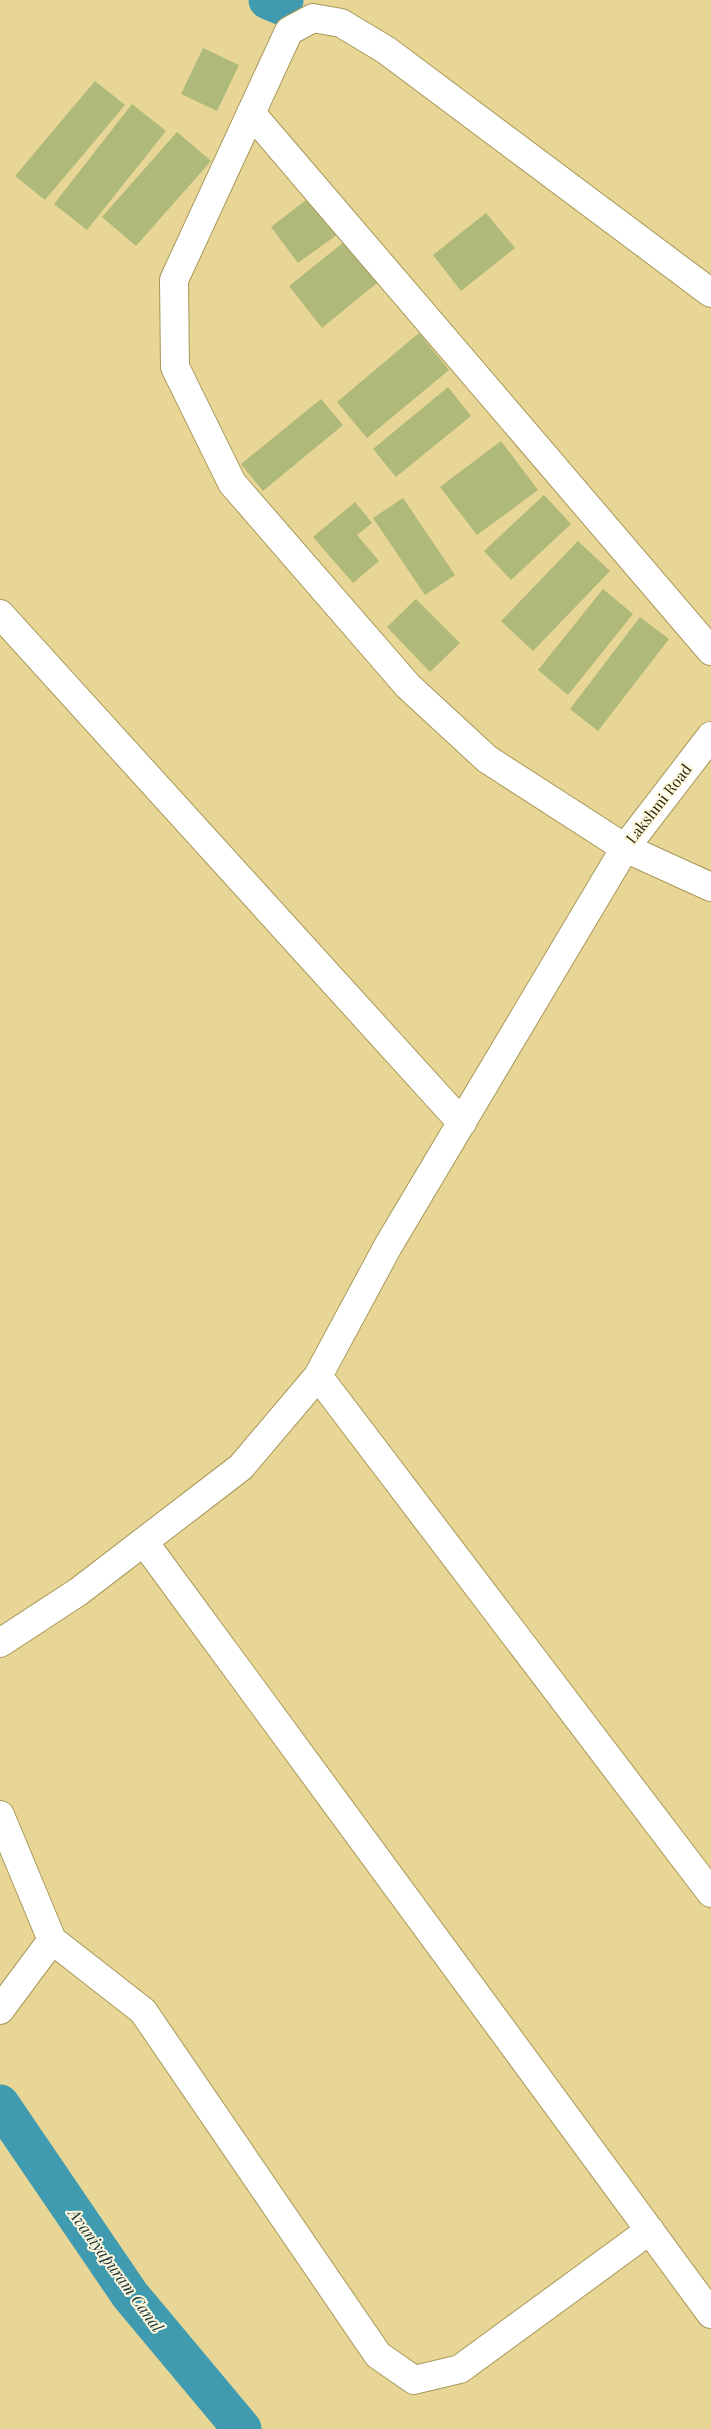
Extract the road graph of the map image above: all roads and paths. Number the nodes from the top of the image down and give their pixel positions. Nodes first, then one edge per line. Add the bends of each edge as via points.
1 (251, 113) junction
2 (711, 293) edge
3 (0, 614) edge
4 (711, 651) edge
5 (711, 736) edge
6 (625, 848) junction
7 (711, 887) edge
8 (462, 1123) junction
9 (318, 1376) junction
10 (144, 1542) junction
11 (0, 1643) edge
12 (0, 1815) edge
13 (711, 1892) edge
14 (52, 1940) junction
15 (0, 2010) edge
16 (650, 2230) junction
17 (711, 2314) edge

1 - 2 street via 289,31 313,18 341,23 386,50
1 - 4 street
1 - 6 street via 174,280 175,367 232,483 408,686 487,759
3 - 8 street
5 - 6 street, Lakshmi Road
6 - 7 street
6 - 8 street, Lakshmi Road
8 - 9 street, Lakshmi Road via 388,1246
9 - 10 street, Lakshmi Road via 241,1467
9 - 13 street
10 - 11 street, Lakshmi Road via 78,1592
10 - 16 street
12 - 14 street
14 - 15 street
14 - 16 street via 143,2011 378,2355 414,2380 460,2369
16 - 17 street

